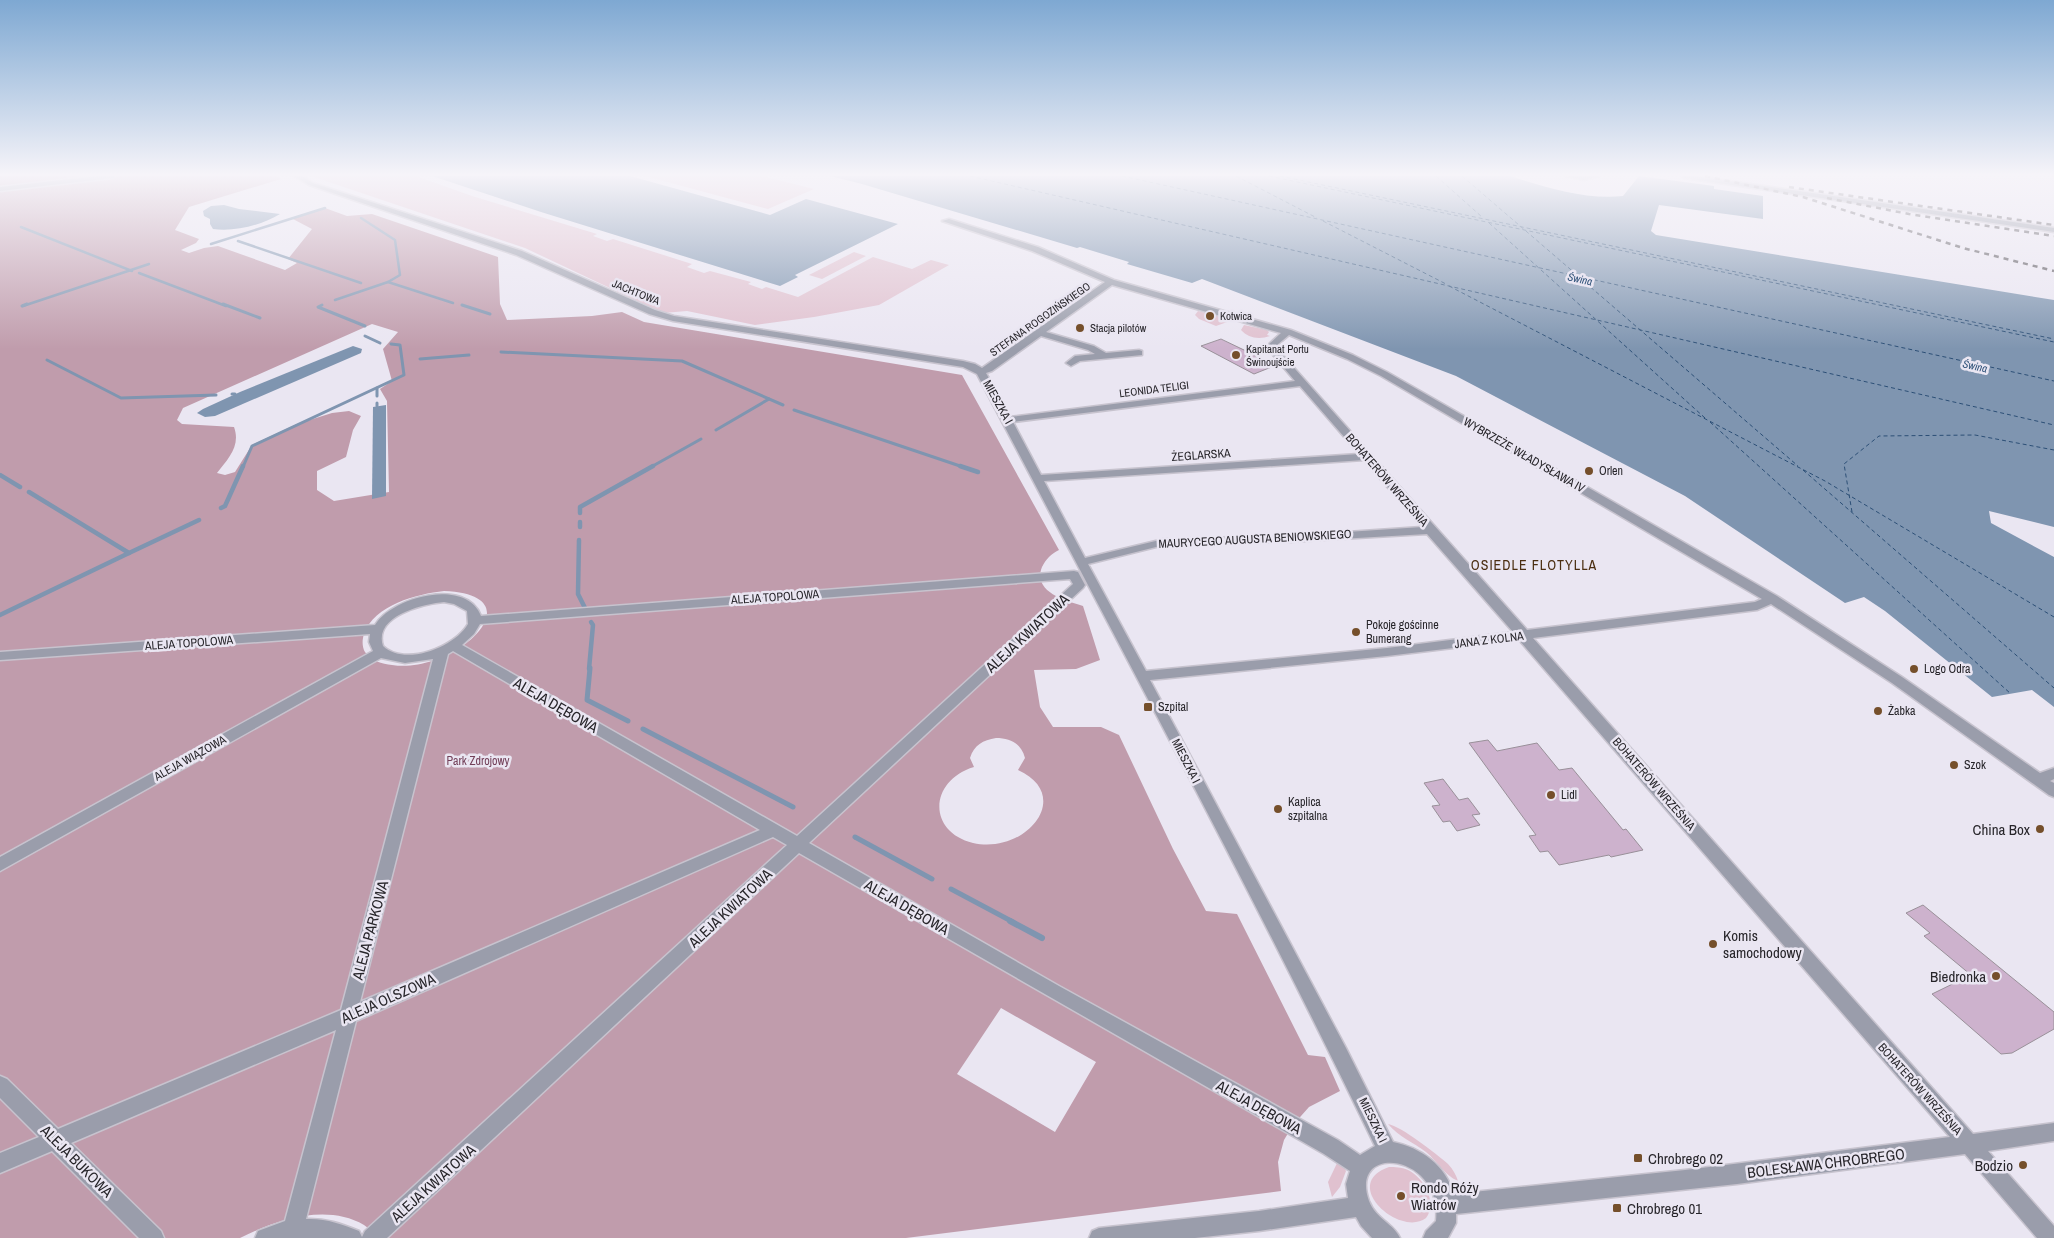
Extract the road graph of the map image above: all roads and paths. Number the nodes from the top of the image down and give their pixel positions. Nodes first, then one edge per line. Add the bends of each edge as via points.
1 (461, 234) edge
2 (987, 234) edge
3 (1111, 282) junction
4 (1288, 332) junction
5 (1040, 333) junction
6 (1139, 353) dead end
7 (1105, 356) junction
8 (1071, 363) dead end
9 (981, 372) junction
10 (1302, 383) junction
11 (1008, 420) junction
12 (1367, 456) junction
13 (1038, 478) junction
14 (1430, 530) junction
15 (1082, 562) junction
16 (1074, 574) joint
17 (1773, 599) junction
18 (476, 620) junction
19 (378, 629) junction
20 (1525, 636) junction
21 (448, 649) junction
22 (381, 652) junction
23 (0, 656) edge
24 (1142, 676) junction
25 (2054, 773) edge
26 (2039, 780) junction
27 (2054, 791) edge
28 (775, 830) junction
29 (799, 844) junction
30 (0, 865) edge
31 (347, 1015) junction
32 (0, 1085) edge
33 (2054, 1132) edge
34 (55, 1138) junction
35 (1969, 1144) junction
36 (1388, 1152) junction
37 (0, 1163) edge
38 (1361, 1167) junction
39 (1449, 1204) junction
40 (1360, 1206) junction
41 (292, 1234) edge
42 (1378, 1235) edge
43 (154, 1238) edge
44 (266, 1238) edge
45 (352, 1238) edge
46 (372, 1238) edge
47 (1100, 1238) edge
48 (1433, 1238) edge
49 (2051, 1238) edge

1 - 9 street, JACHTOWA via 519,253 652,312 673,318 963,364
2 - 3 street, WYBRZEŻE WŁADYSŁAWA IV via 1035,249
3 - 4 street, WYBRZEŻE WŁADYSŁAWA IV
3 - 5 street, STEFANA ROGOZIŃSKIEGO
4 - 10 street, BOHATERÓW WRZEŚNIA via 1274,341 1272,347
4 - 17 street, WYBRZEŻE WŁADYSŁAWA IV via 1384,374
5 - 7 street via 1091,348
5 - 9 street, STEFANA ROGOZIŃSKIEGO
6 - 7 street
7 - 8 street via 1078,358
9 - 11 street, MIESZKA I
10 - 11 street, LEONIDA TELIGI
10 - 12 street, BOHATERÓW WRZEŚNIA
11 - 13 street, MIESZKA I
12 - 13 street, ŻEGLARSKA
12 - 14 street, BOHATERÓW WRZEŚNIA
13 - 15 street, MIESZKA I
14 - 15 street, MAURYCEGO AUGUSTA BENIOWSKIEGO via 1287,539 1164,542
14 - 20 street, BOHATERÓW WRZEŚNIA
15 - 24 street, MIESZKA I
16 - 18 street, ALEJA TOPOLOWA
16 - 29 street, ALEJA KWIATOWA via 1079,585
17 - 20 street, JANA Z KOLNA via 1757,606
17 - 26 street, WYBRZEŻE WŁADYSŁAWA IV via 1897,680
18 - 19 street via 473,608 467,603 453,598 435,598 397,611
18 - 21 street via 464,638
19 - 22 street via 375,638
19 - 23 street, ALEJA TOPOLOWA
20 - 24 street, JANA Z KOLNA
20 - 35 street, BOHATERÓW WRZEŚNIA
21 - 22 street via 414,658 389,656
21 - 28 street, ALEJA DĘBOWA
21 - 31 street, ALEJA PARKOWA
22 - 30 street, ALEJA WIĄZOWA
24 - 36 street, MIESZKA I
25 - 26 street
26 - 27 street, WYBRZEŻE WŁADYSŁAWA IV
28 - 29 street, ALEJA DĘBOWA
28 - 31 street, ALEJA OLSZOWA
29 - 38 street, ALEJA DĘBOWA
29 - 46 street, ALEJA KWIATOWA
31 - 34 street, ALEJA OLSZOWA
31 - 41 street, ALEJA PARKOWA
32 - 34 street, ALEJA BUKOWA
33 - 35 street, BOLESŁAWA CHROBREGO
34 - 37 street, ALEJA OLSZOWA
34 - 43 street, ALEJA BUKOWA
35 - 39 street, BOLESŁAWA CHROBREGO via 1881,1157
35 - 49 street, BOHATERÓW WRZEŚNIA
36 - 38 street via 1371,1157
36 - 39 street via 1412,1157 1430,1169 1441,1184
38 - 40 street via 1356,1189
39 - 48 street via 1445,1224
40 - 42 street
40 - 47 street via 1259,1221
41 - 44 street
41 - 45 street via 303,1228 330,1229

